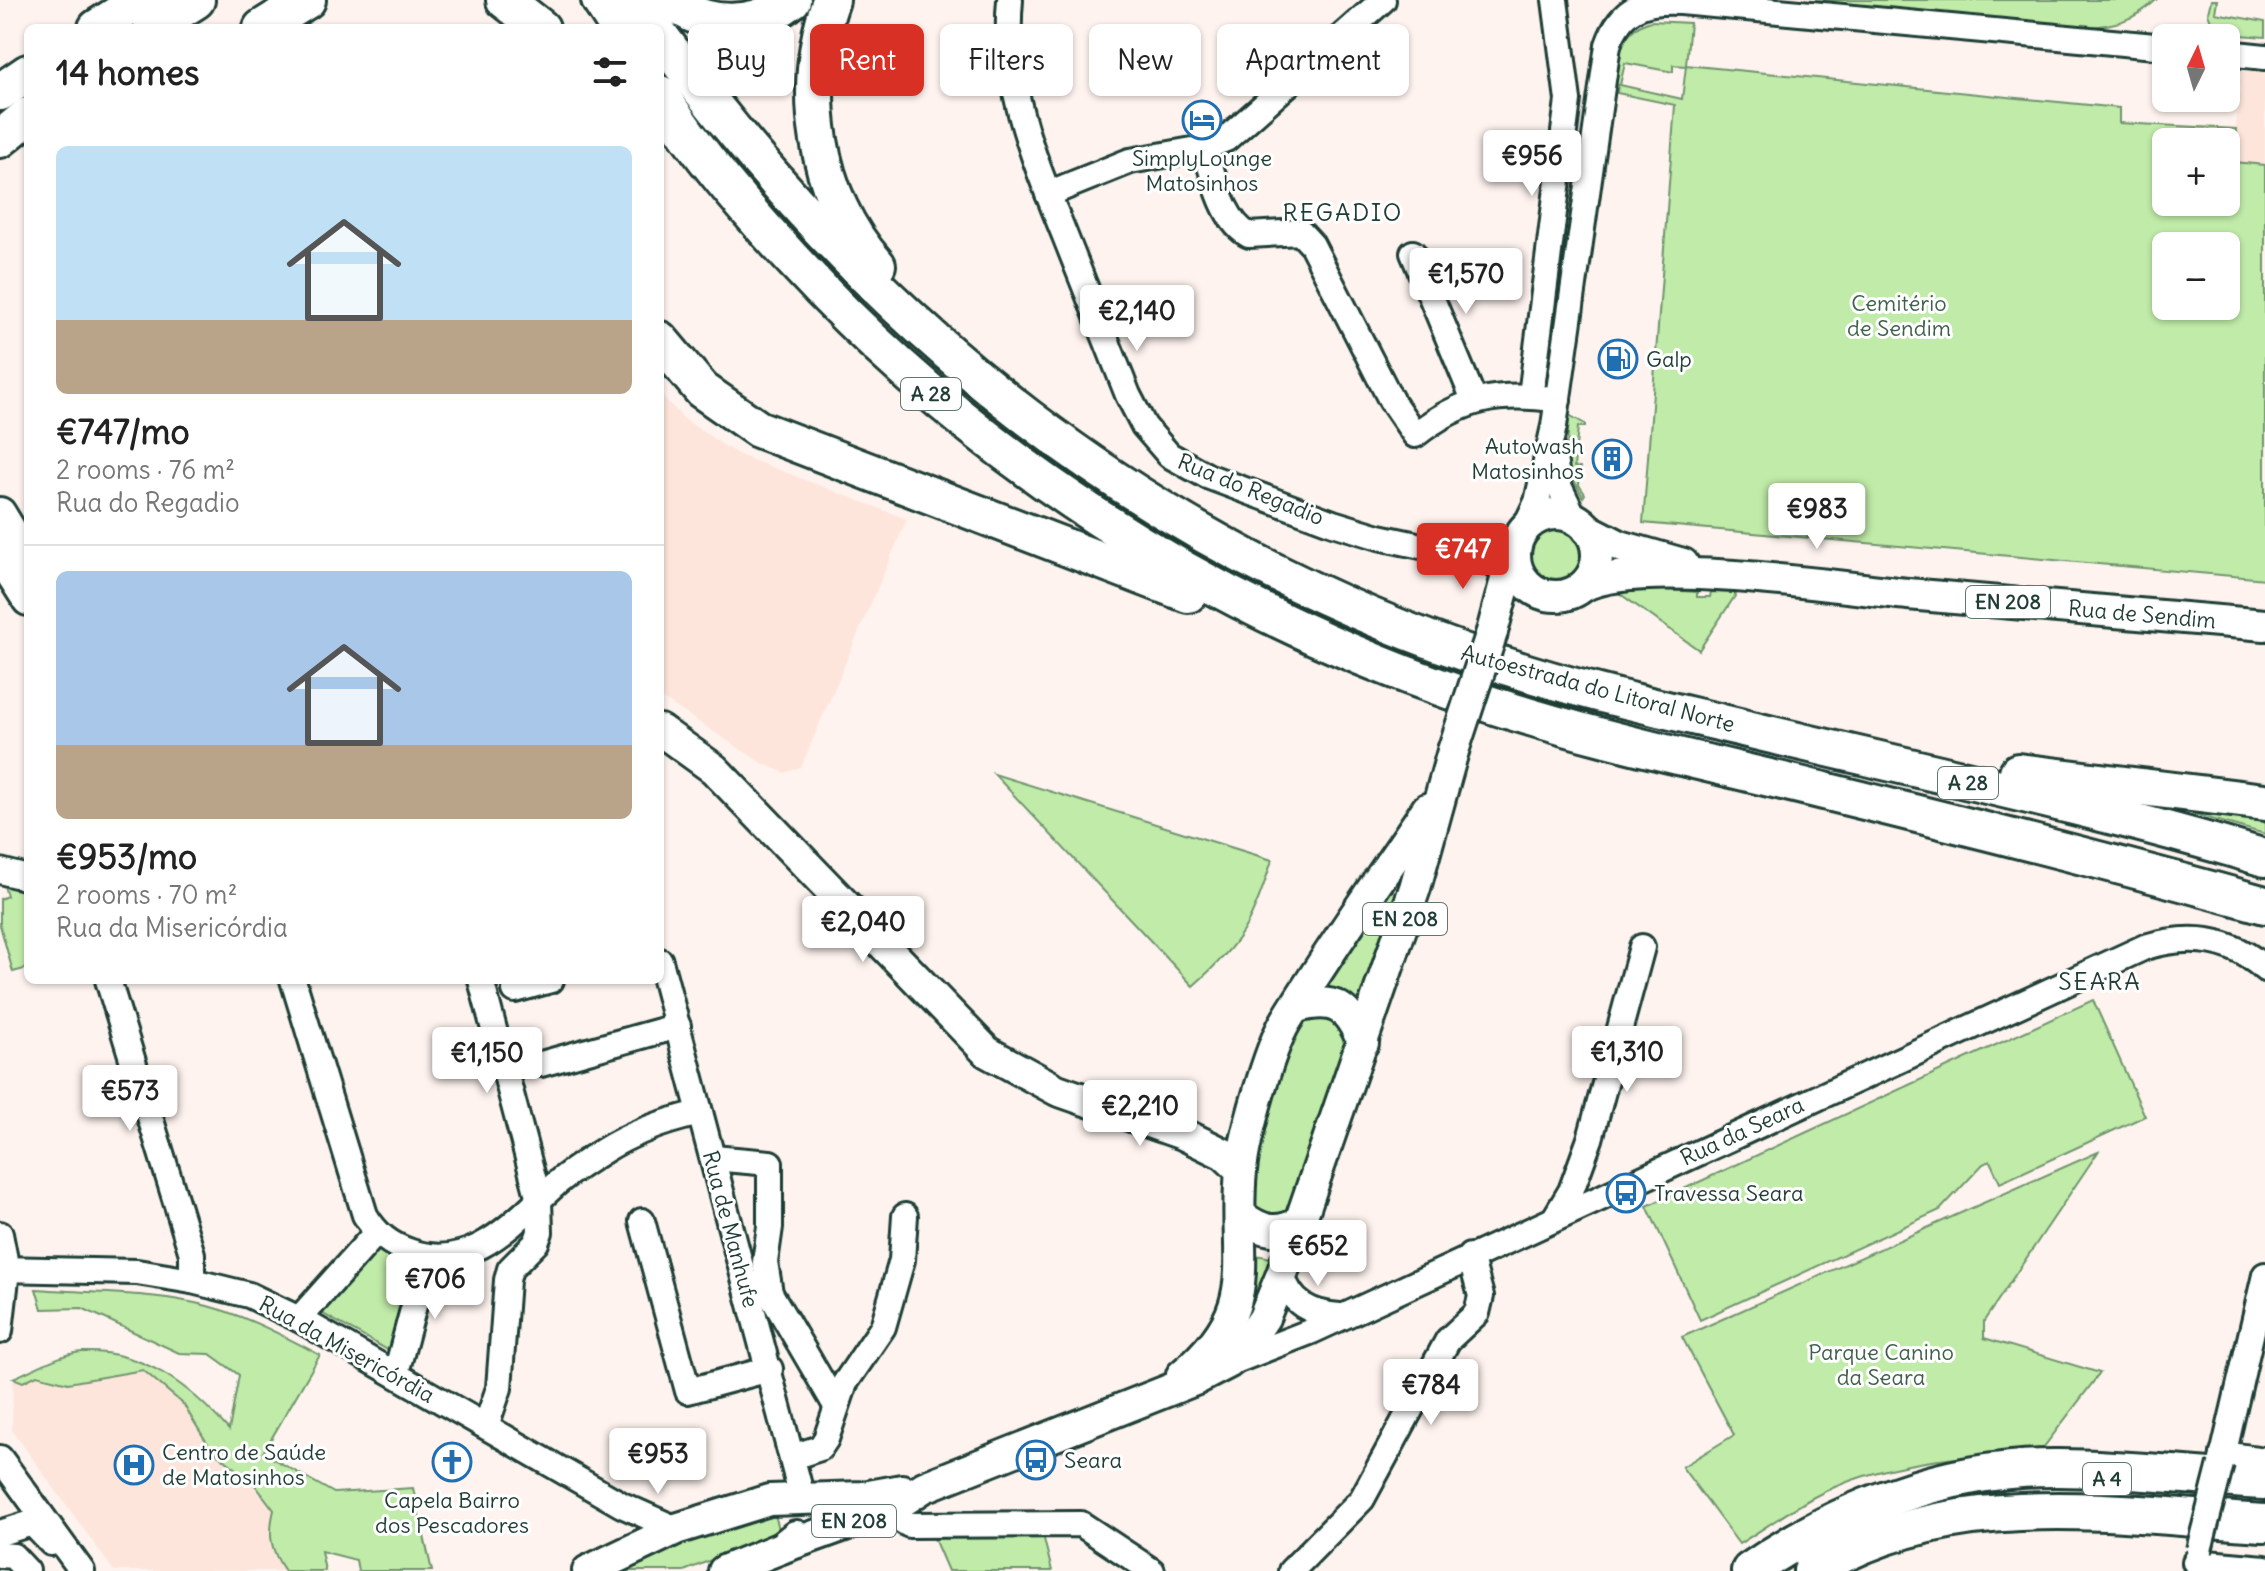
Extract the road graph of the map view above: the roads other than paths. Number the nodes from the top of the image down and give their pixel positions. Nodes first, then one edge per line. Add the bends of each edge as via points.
1 (196, 0) edge
2 (307, 0) edge
3 (505, 0) edge
4 (600, 0) edge
5 (634, 0) edge
6 (671, 0) edge
7 (792, 0) edge
8 (831, 0) edge
9 (1010, 0) edge
10 (1383, 0) edge
11 (1555, 0) edge
12 (142, 9) edge
13 (106, 24) edge
14 (268, 24) edge
15 (536, 24) edge
16 (615, 24) edge
17 (651, 24) edge
18 (664, 41) edge
19 (2152, 46) edge
20 (2240, 54) edge
21 (2265, 57) edge
22 (24, 76) edge
23 (0, 92) edge
24 (664, 100) edge
25 (24, 119) edge
26 (0, 139) edge
27 (24, 145) edge
28 (1204, 148) junction
29 (0, 157) edge
30 (1048, 194) junction
31 (1413, 253) dead end
32 (903, 314) junction
33 (664, 345) edge
34 (1531, 396) junction
35 (1474, 400) junction
36 (1558, 400) junction
37 (1554, 426) junction
38 (0, 513) edge
39 (1581, 524) junction
40 (1436, 549) junction
41 (1518, 550) junction
42 (24, 552) edge
43 (0, 556) edge
44 (1751, 579) junction
45 (1583, 586) junction
46 (24, 594) edge
47 (1548, 595) junction
48 (1269, 616) junction
49 (2265, 625) edge
50 (1492, 632) junction
51 (1670, 710) junction
52 (664, 733) edge
53 (1439, 792) junction
54 (2265, 802) edge
55 (2265, 858) edge
56 (0, 871) edge
57 (24, 877) edge
58 (2211, 890) junction
59 (2265, 905) edge
60 (2265, 915) edge
61 (1642, 947) dead end
62 (2265, 969) edge
63 (664, 975) edge
64 (109, 984) edge
65 (294, 984) edge
66 (482, 984) edge
67 (537, 984) edge
68 (515, 990) dead end
69 (1297, 1007) junction
70 (678, 1026) junction
71 (1363, 1043) junction
72 (541, 1064) dead end
73 (1253, 1111) junction
74 (700, 1113) junction
75 (1183, 1134) junction
76 (713, 1158) junction
77 (1241, 1170) junction
78 (539, 1200) junction
79 (905, 1216) dead end
80 (1241, 1216) junction
81 (1556, 1216) junction
82 (642, 1221) dead end
83 (1301, 1222) junction
84 (376, 1233) junction
85 (0, 1234) edge
86 (1470, 1256) junction
87 (427, 1257) junction
88 (4, 1270) edge
89 (1282, 1274) junction
90 (2265, 1275) edge
91 (192, 1281) junction
92 (1241, 1281) junction
93 (1340, 1316) junction
94 (1264, 1318) junction
95 (299, 1319) junction
96 (0, 1331) edge
97 (1312, 1331) junction
98 (2258, 1342) edge
99 (1228, 1363) junction
100 (770, 1369) junction
101 (396, 1373) junction
102 (1154, 1395) junction
103 (836, 1406) junction
104 (486, 1426) junction
105 (792, 1457) junction
106 (0, 1458) edge
107 (2222, 1459) junction
108 (2265, 1460) edge
109 (1949, 1481) junction
110 (2265, 1481) edge
111 (924, 1487) junction
112 (2265, 1494) edge
113 (802, 1497) junction
114 (622, 1505) junction
115 (892, 1508) junction
116 (2073, 1511) junction
117 (2265, 1523) edge
118 (676, 1529) junction
119 (0, 1533) edge
120 (2265, 1536) edge
121 (781, 1548) junction
122 (629, 1549) junction
123 (0, 1555) edge
124 (2196, 1561) edge
125 (1131, 1563) edge
126 (2265, 1568) edge
127 (27, 1571) edge
128 (71, 1571) edge
129 (82, 1571) edge
130 (589, 1571) edge
131 (724, 1571) edge
132 (1152, 1571) edge
133 (1291, 1571) edge
134 (1750, 1571) edge
135 (1812, 1571) edge

1 - 12 highway
2 - 14 highway
3 - 15 highway
4 - 16 highway
5 - 17 highway
6 - 7 highway via 697,16 735,22 771,14
8 - 32 highway via 816,77 824,166 856,237 907,296
9 - 30 street, Rua do Regadio via 1007,30 1016,99
10 - 28 street via 1226,139
11 - 34 street via 1568,100
12 - 13 highway
18 - 32 highway, Autoestrada do Litoral Norte / A 28 via 768,176
19 - 36 street via 1681,2 1641,4 1619,21 1608,45
20 - 21 street
22 - 23 highway
24 - 48 highway, Autoestrada do Litoral Norte / A 28 via 774,239 910,376 1088,512
25 - 26 highway
27 - 29 highway
28 - 30 street via 1130,161
28 - 35 street via 1223,201 1242,232 1300,232 1312,245 1391,400 1415,435
30 - 40 street, Rua do Regadio via 1128,395 1144,426 1169,455 1207,476 1333,523
31 - 35 street
32 - 51 highway, Autoestrada do Litoral Norte / A 28 via 1052,438 1150,504 1244,557 1458,650
33 - 48 highway via 702,390 758,429 1228,610
34 - 35 street
34 - 36 street
36 - 37 street
37 - 39 street via 1554,472
37 - 41 street via 1537,502
38 - 42 main road
39 - 41 main road via 1564,515 1542,516
39 - 44 main road, Rua de Sendim via 1601,539 1644,555
39 - 45 main road via 1597,552 1596,565
40 - 41 street, Rua do Regadio
40 - 41 street, Rua do Regadio
40 - 50 street, Rua do Regadio via 1483,577
41 - 47 main road via 1537,592
41 - 50 main road
43 - 46 main road
44 - 45 main road, Rua de Sendim via 1633,575
44 - 49 main road, Rua de Sendim / EN 208
45 - 47 main road via 1561,596
47 - 50 main road via 1519,602
48 - 58 highway, Autoestrada do Litoral Norte / A 28 via 1432,684 1563,726
50 - 53 main road, bridge
51 - 54 highway via 1991,769
51 - 55 highway, Autoestrada do Litoral Norte / A 28
52 - 75 main road via 714,769 987,1052 1057,1090
53 - 69 main road, EN 208
53 - 71 main road, EN 208 via 1415,888
56 - 57 street
58 - 59 highway, Autoestrada do Litoral Norte / A 28
58 - 60 highway
61 - 81 street via 1590,1139
62 - 81 street, Rua da Seara via 2237,949 2197,939 2165,941 2099,966
63 - 70 street, Rua de Manhufe
64 - 91 street via 192,1254
65 - 84 street via 365,1215
66 - 78 street
67 - 68 street
69 - 71 main road via 1336,1005 1356,1025
69 - 73 main road, EN 208 via 1284,1023
70 - 72 street
70 - 74 street, Rua de Manhufe
71 - 83 main road, EN 208
73 - 75 main road via 1243,1123 1221,1132
73 - 77 main road, EN 208
74 - 76 street, Rua de Manhufe
74 - 78 street via 626,1138
75 - 77 main road via 1224,1154
76 - 100 street, Rua de Manhufe
76 - 103 street via 770,1163 765,1262 770,1293
77 - 80 main road, EN 208
78 - 87 street via 495,1240 472,1252
78 - 104 street via 536,1243 510,1269 507,1280 499,1388
79 - 103 street via 902,1260 883,1327 845,1383
80 - 83 main road via 1264,1231 1279,1232
80 - 92 main road, EN 208
81 - 86 street, Rua da Seara
82 - 100 street via 688,1391
83 - 89 main road, EN 208
84 - 87 street
84 - 95 street
85 - 88 street
86 - 93 street, Rua da Seara
86 - 133 street via 1481,1296 1477,1313 1448,1340 1362,1499
87 - 101 street
88 - 91 street, Rua da Misericórdia via 137,1272
88 - 96 street
89 - 93 street via 1299,1304
89 - 94 main road, EN 208
90 - 98 street
91 - 95 street, Rua da Misericórdia via 249,1295
92 - 94 main road, EN 208 via 1248,1304
92 - 102 main road, EN 208 via 1232,1315 1216,1343
93 - 97 street, Rua da Seara
94 - 97 street via 1291,1330
94 - 99 main road, EN 208
95 - 101 street, Rua da Misericórdia
97 - 99 street, Rua da Seara
98 - 107 street
99 - 102 main road
100 - 105 street, Rua de Manhufe
101 - 104 street, Rua da Misericórdia
102 - 111 main road, EN 208
103 - 105 street via 820,1448
104 - 114 street, Rua da Misericórdia
105 - 113 street, Rua de Manhufe
106 - 129 street
107 - 108 street
107 - 124 street, bridge
109 - 110 highway via 2005,1470 2057,1468
109 - 112 highway, A 4 via 2042,1475
109 - 134 highway via 1857,1509
111 - 113 main road, EN 208 via 863,1497
111 - 115 main road, EN 208
113 - 118 main road via 769,1500
113 - 121 main road via 801,1529
114 - 118 street, Rua da Misericórdia
114 - 122 street via 630,1522
115 - 121 main road, EN 208
115 - 125 street via 894,1516 909,1525 1081,1524
116 - 117 highway, A 4
116 - 120 highway
116 - 135 highway via 1946,1518 1881,1537
118 - 122 main road
119 - 128 street via 27,1523 37,1525
121 - 131 main road
122 - 130 main road
123 - 127 street via 13,1556
124 - 126 street
125 - 132 street

